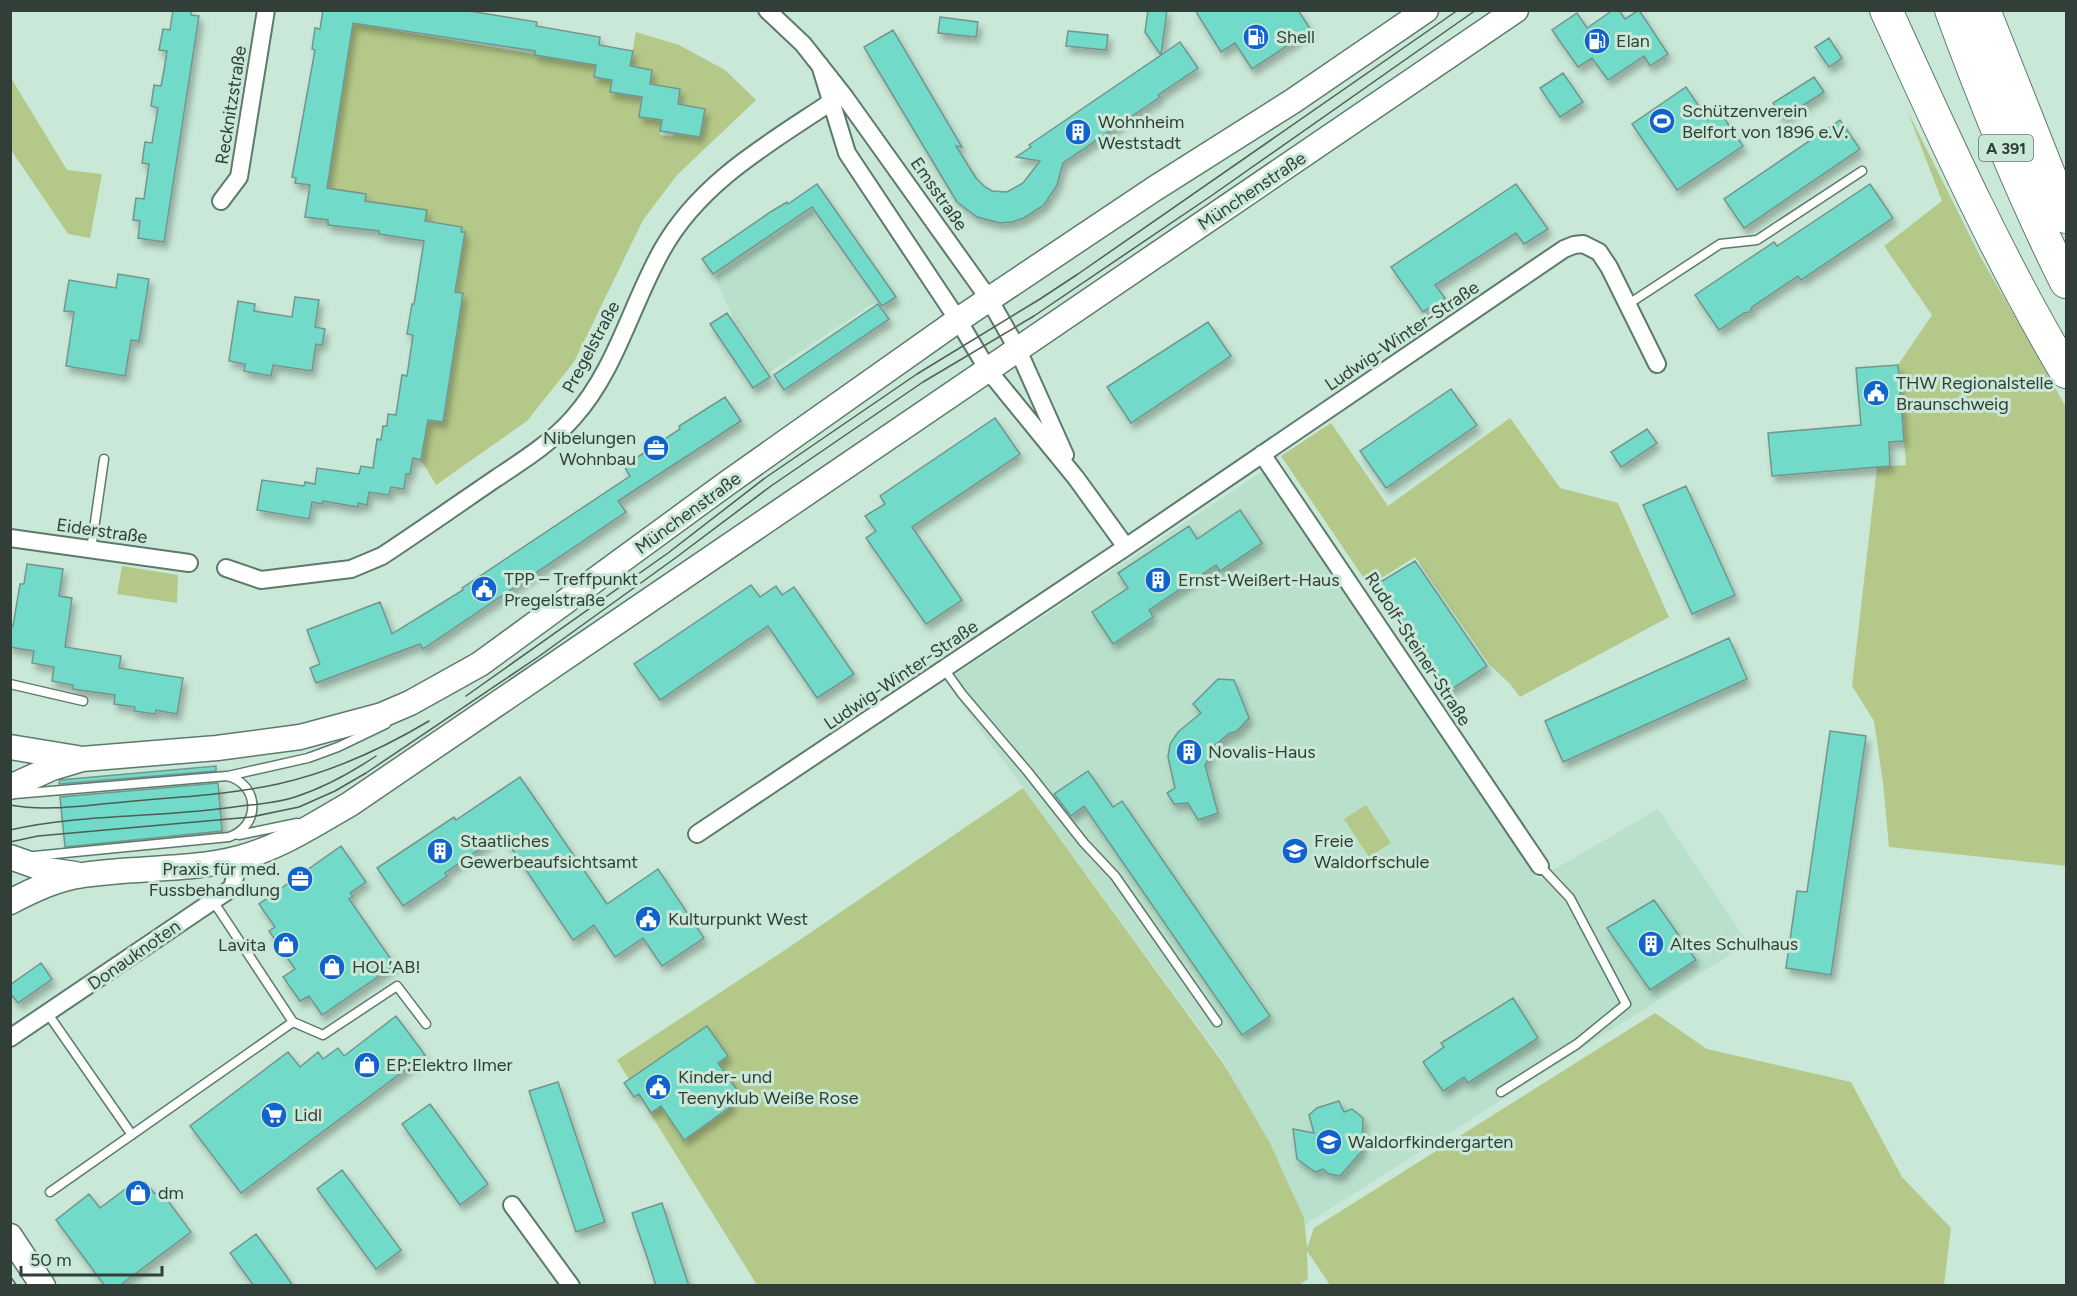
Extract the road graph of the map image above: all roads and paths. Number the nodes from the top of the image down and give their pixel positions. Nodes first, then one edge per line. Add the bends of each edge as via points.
1 (266, 10) edge
2 (767, 10) edge
3 (1426, 10) edge
4 (1516, 10) edge
5 (1886, 10) edge
6 (1952, 10) edge
7 (1984, 10) edge
8 (838, 99) junction
9 (1862, 171) dead end
10 (220, 201) dead end
11 (2067, 217) edge
12 (2067, 282) edge
13 (989, 300) junction
14 (1627, 305) junction
15 (958, 320) junction
16 (1018, 350) junction
17 (1657, 364) dead end
18 (988, 370) junction
19 (2067, 372) edge
20 (1262, 454) junction
21 (104, 459) dead end
22 (1076, 478) junction
23 (10, 538) edge
24 (1126, 547) junction
25 (92, 550) junction
26 (189, 563) dead end
27 (226, 568) dead end
28 (480, 664) junction
29 (944, 669) junction
30 (10, 684) edge
31 (83, 701) dead end
32 (10, 747) edge
33 (82, 759) junction
34 (227, 776) junction
35 (12, 786) edge
36 (56, 790) junction
37 (350, 804) junction
38 (697, 834) dead end
39 (229, 837) junction
40 (12, 858) edge
41 (240, 858) junction
42 (1540, 866) joint
43 (84, 875) junction
44 (10, 902) edge
45 (206, 905) junction
46 (48, 1014) junction
47 (293, 1022) junction
48 (1217, 1022) dead end
49 (426, 1024) dead end
50 (10, 1038) edge
51 (1501, 1092) dead end
52 (132, 1135) junction
53 (50, 1192) dead end
54 (512, 1205) dead end
55 (10, 1236) edge
56 (43, 1286) edge
57 (571, 1286) edge

1 - 10 street, Recknitzstraße via 239,177
2 - 8 street, Emsstraße via 820,65
3 - 13 main road, Münchenstraße
4 - 16 main road, Münchenstraße
5 - 19 highway via 1990,232
6 - 12 highway, A 391 via 2036,222
7 - 11 highway, A 391
8 - 13 street, Emsstraße
8 - 15 street, Emsstraße via 847,153
8 - 27 street, Pregelstraße via 735,166 700,199 662,250 586,402 572,420 535,451 366,564 326,574 261,580
9 - 14 lane via 1757,240 1720,244
13 - 15 main road, Münchenstraße
13 - 16 street, Emsstraße
14 - 17 street, Ludwig-Winter-Straße
14 - 20 street, Ludwig-Winter-Straße via 1599,252 1583,244 1563,249
15 - 18 street
15 - 28 main road, Münchenstraße
16 - 18 main road, Münchenstraße
16 - 22 street
18 - 22 street
18 - 37 main road, Münchenstraße
20 - 24 street, Ludwig-Winter-Straße
20 - 42 street, Rudolf-Steiner-Straße
21 - 25 lane
22 - 24 street
23 - 25 street, Eiderstraße
24 - 29 street, Ludwig-Winter-Straße
25 - 26 street, Eiderstraße
28 - 33 main road, Münchenstraße via 382,715 300,737
28 - 34 lane via 369,734 308,758
29 - 38 street, Ludwig-Winter-Straße
29 - 48 lane via 1115,876
30 - 31 lane
32 - 33 main road
33 - 35 main road
34 - 36 lane
34 - 39 lane via 249,789 252,805 249,824
35 - 36 lane
35 - 36 lane
37 - 39 lane via 317,818
37 - 41 main road, Münchenstraße via 281,843
39 - 40 lane
40 - 43 main road via 47,870
41 - 43 main road
41 - 45 street, Donauknoten via 232,888
42 - 51 lane via 1570,898 1626,1004 1577,1044
43 - 44 main road via 56,882
45 - 46 street, Donauknoten
45 - 47 lane
46 - 50 street, Donauknoten
46 - 52 lane
47 - 49 lane via 323,1035 397,986
47 - 52 lane
52 - 53 lane
54 - 57 street
55 - 56 main road

